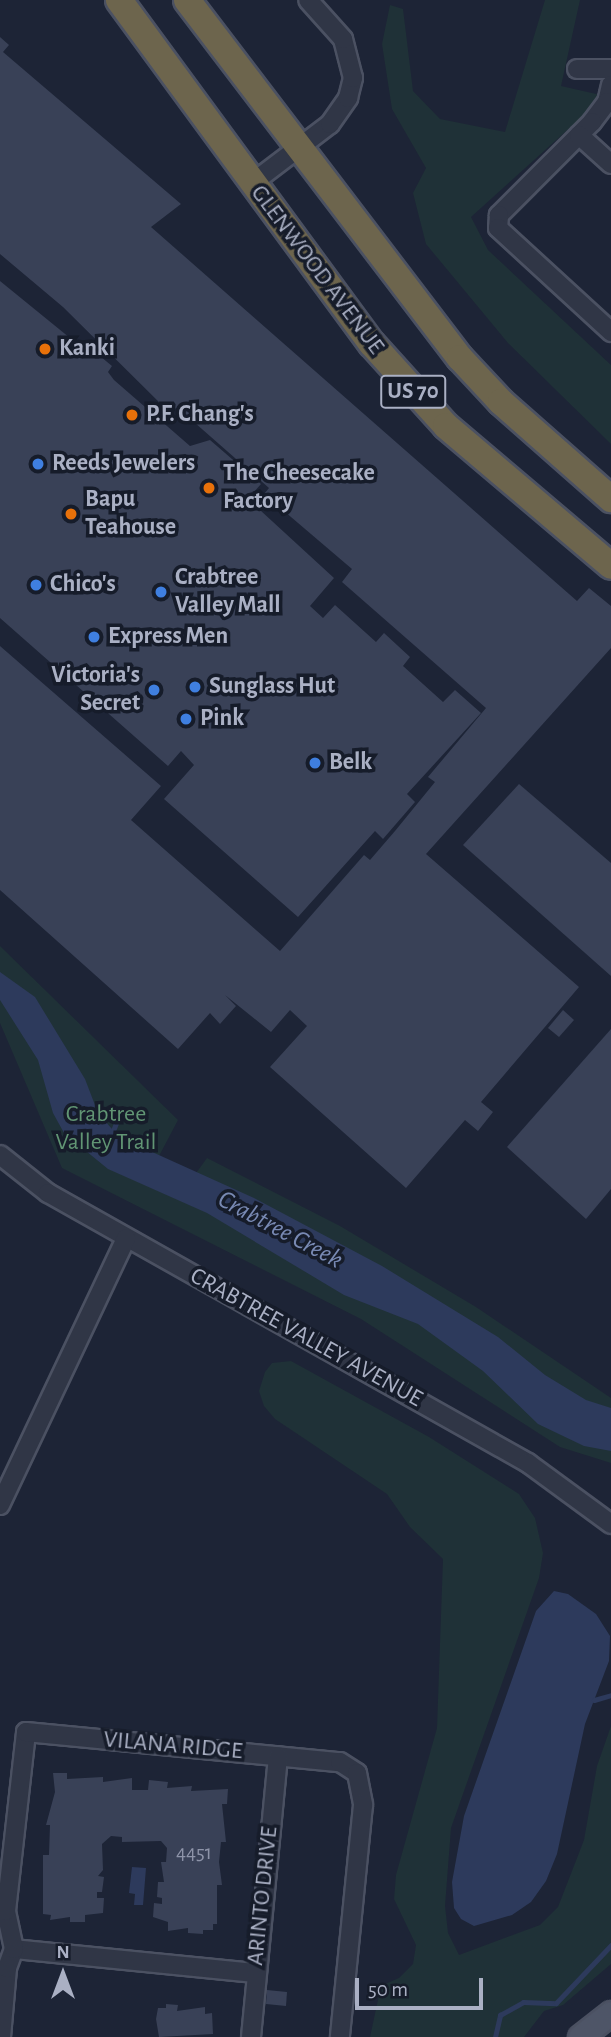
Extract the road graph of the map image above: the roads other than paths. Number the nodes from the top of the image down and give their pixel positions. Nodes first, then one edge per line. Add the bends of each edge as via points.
1 (119, 0) edge
2 (187, 0) edge
3 (308, 0) edge
4 (578, 69) dead end
5 (611, 69) edge
6 (611, 85) edge
7 (579, 135) junction
8 (299, 146) junction
9 (611, 164) edge
10 (251, 184) junction
11 (611, 332) edge
12 (611, 499) edge
13 (611, 566) edge
14 (0, 1155) edge
15 (126, 1238) junction
16 (0, 1505) edge
17 (611, 1524) edge
18 (278, 1756) junction
19 (13, 1949) junction
20 (256, 1973) junction
21 (611, 2013) edge
22 (1, 2037) edge
23 (251, 2037) edge
24 (340, 2037) edge
25 (580, 2037) edge

1 - 10 highway, GLENWOOD AVENUE / US 70
2 - 8 highway, US 70
3 - 8 street via 343,39 353,78 336,118
4 - 5 street
6 - 7 street via 607,102
7 - 9 street
7 - 11 street via 499,215 498,228
8 - 10 street
8 - 12 highway, US 70 via 460,358 501,402
10 - 13 highway, GLENWOOD AVENUE / US 70 via 414,393 482,459
14 - 15 street, CRABTREE VALLEY AVENUE via 48,1192
15 - 16 street
15 - 17 street, CRABTREE VALLEY AVENUE via 528,1463
18 - 19 street, VILANA RIDGE via 26,1732 6,1911
18 - 20 street, ARINTO DRIVE
18 - 24 street, VILANA RIDGE via 346,1764 357,1773 363,1790
19 - 20 street
19 - 22 street, VILANA RIDGE
20 - 23 street, ARINTO DRIVE
21 - 25 main road

